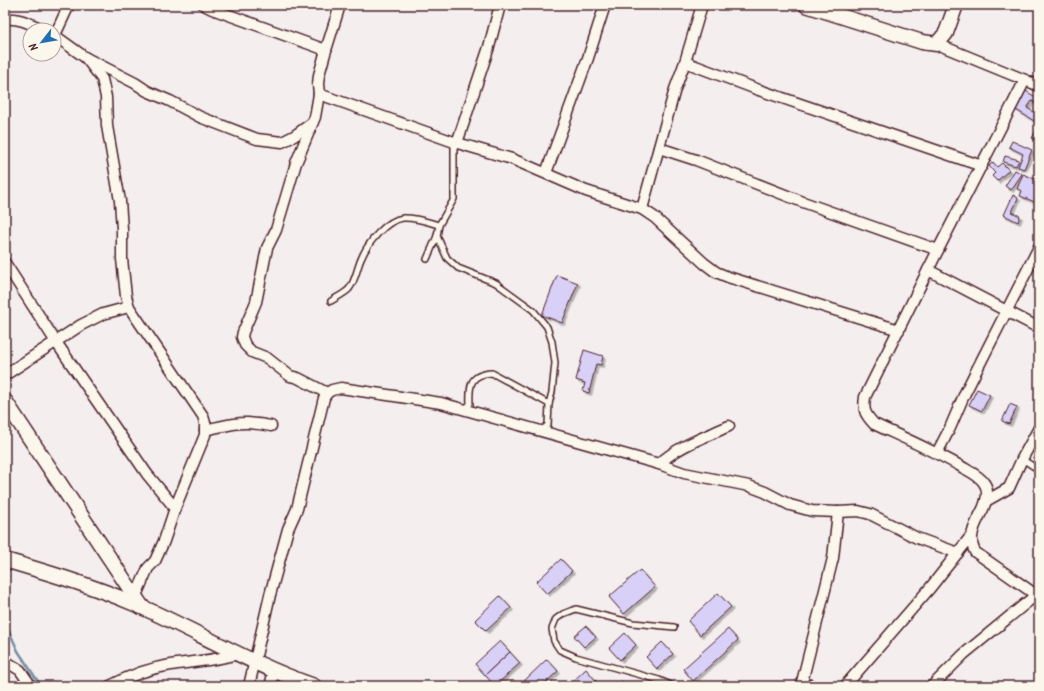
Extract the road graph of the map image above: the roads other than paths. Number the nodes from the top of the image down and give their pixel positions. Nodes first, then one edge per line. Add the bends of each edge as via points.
1 (69, 5) edge
2 (204, 5) edge
3 (340, 5) edge
4 (500, 5) edge
5 (605, 5) edge
6 (702, 5) edge
7 (806, 5) edge
8 (956, 5) edge
9 (5, 19) edge
10 (27, 22) edge
11 (60, 22) edge
12 (62, 41) edge
13 (937, 44) junction
14 (326, 50) junction
15 (86, 58) junction
16 (685, 62) junction
17 (1025, 80) junction
18 (1039, 86) edge
19 (319, 94) junction
20 (312, 123) junction
21 (456, 142) junction
22 (659, 148) junction
23 (982, 166) junction
24 (546, 173) junction
25 (642, 209) junction
26 (439, 226) junction
27 (437, 236) junction
28 (1039, 247) edge
29 (938, 250) junction
30 (427, 259) dead end
31 (5, 263) edge
32 (928, 270) junction
33 (331, 300) dead end
34 (129, 307) junction
35 (1006, 311) junction
36 (1039, 328) edge
37 (899, 330) junction
38 (56, 342) junction
39 (5, 374) edge
40 (327, 392) junction
41 (5, 401) edge
42 (549, 404) junction
43 (465, 409) junction
44 (271, 426) dead end
45 (729, 426) dead end
46 (1039, 428) edge
47 (205, 430) junction
48 (541, 431) junction
49 (937, 453) junction
50 (1022, 459) junction
51 (659, 464) junction
52 (1039, 470) edge
53 (986, 501) junction
54 (175, 508) junction
55 (838, 512) junction
56 (971, 536) junction
57 (958, 552) junction
58 (5, 560) edge
59 (1037, 596) edge
60 (139, 603) junction
61 (674, 627) dead end
62 (238, 654) junction
63 (5, 661) edge
64 (254, 661) junction
65 (274, 670) junction
66 (31, 686) edge
67 (110, 686) edge
68 (249, 686) edge
69 (270, 686) edge
70 (314, 686) edge
71 (673, 686) edge
72 (800, 686) edge
73 (845, 686) edge
74 (932, 686) edge

1 - 11 street
2 - 14 street
3 - 14 street
4 - 21 street via 489,47
5 - 24 street
6 - 16 street
7 - 13 street via 922,42
8 - 13 street via 946,33
9 - 10 street via 13,18
12 - 15 street
13 - 17 street
14 - 19 street via 319,75
15 - 20 street via 200,117 257,139 282,142
15 - 34 street via 102,79 106,97 107,126 120,201 122,259
16 - 22 street
16 - 23 street
17 - 18 street
17 - 23 street
19 - 20 street
19 - 21 street
20 - 40 street via 296,164 276,230 267,248 256,302 242,337 252,352 267,358 290,376
21 - 24 street via 512,159
21 - 26 lane via 454,199
22 - 25 street
22 - 29 street
23 - 29 street
24 - 25 street via 607,199
25 - 37 street via 716,272
26 - 27 lane
26 - 33 lane via 402,218 390,222 372,241 349,288
27 - 30 lane
27 - 42 lane via 447,258 458,268 496,283 533,310 547,327 555,363
28 - 35 street
29 - 32 street
31 - 38 street
32 - 35 street
32 - 37 street
34 - 38 street via 103,314
34 - 47 street via 203,416
35 - 36 street
35 - 49 street
37 - 49 street via 865,397 863,408 874,424
38 - 39 street
38 - 54 street via 147,474
40 - 43 street via 341,388
40 - 64 street
41 - 60 street
42 - 43 lane via 492,373 483,373 472,383 469,390 470,404
42 - 48 lane via 548,425
43 - 48 street
44 - 47 street via 244,422
45 - 51 street via 678,449
46 - 50 street
47 - 54 street
48 - 51 street
49 - 53 street via 984,482
50 - 52 lane
50 - 53 street via 1009,488
51 - 55 street via 684,473 748,486 790,505 812,511
53 - 56 street
54 - 60 street via 155,561 148,568
55 - 57 street via 858,511 870,514 917,538
55 - 72 street via 833,558
56 - 57 street
56 - 59 street via 975,552
57 - 73 street
58 - 60 street via 71,579
59 - 74 street via 964,654
60 - 62 street
61 - 71 lane via 633,623 576,609 556,619 552,629 554,641 560,650
62 - 64 street
62 - 67 street via 220,659 169,665 137,674
63 - 66 street via 20,670
64 - 65 street
64 - 68 street
65 - 69 street
65 - 70 street

